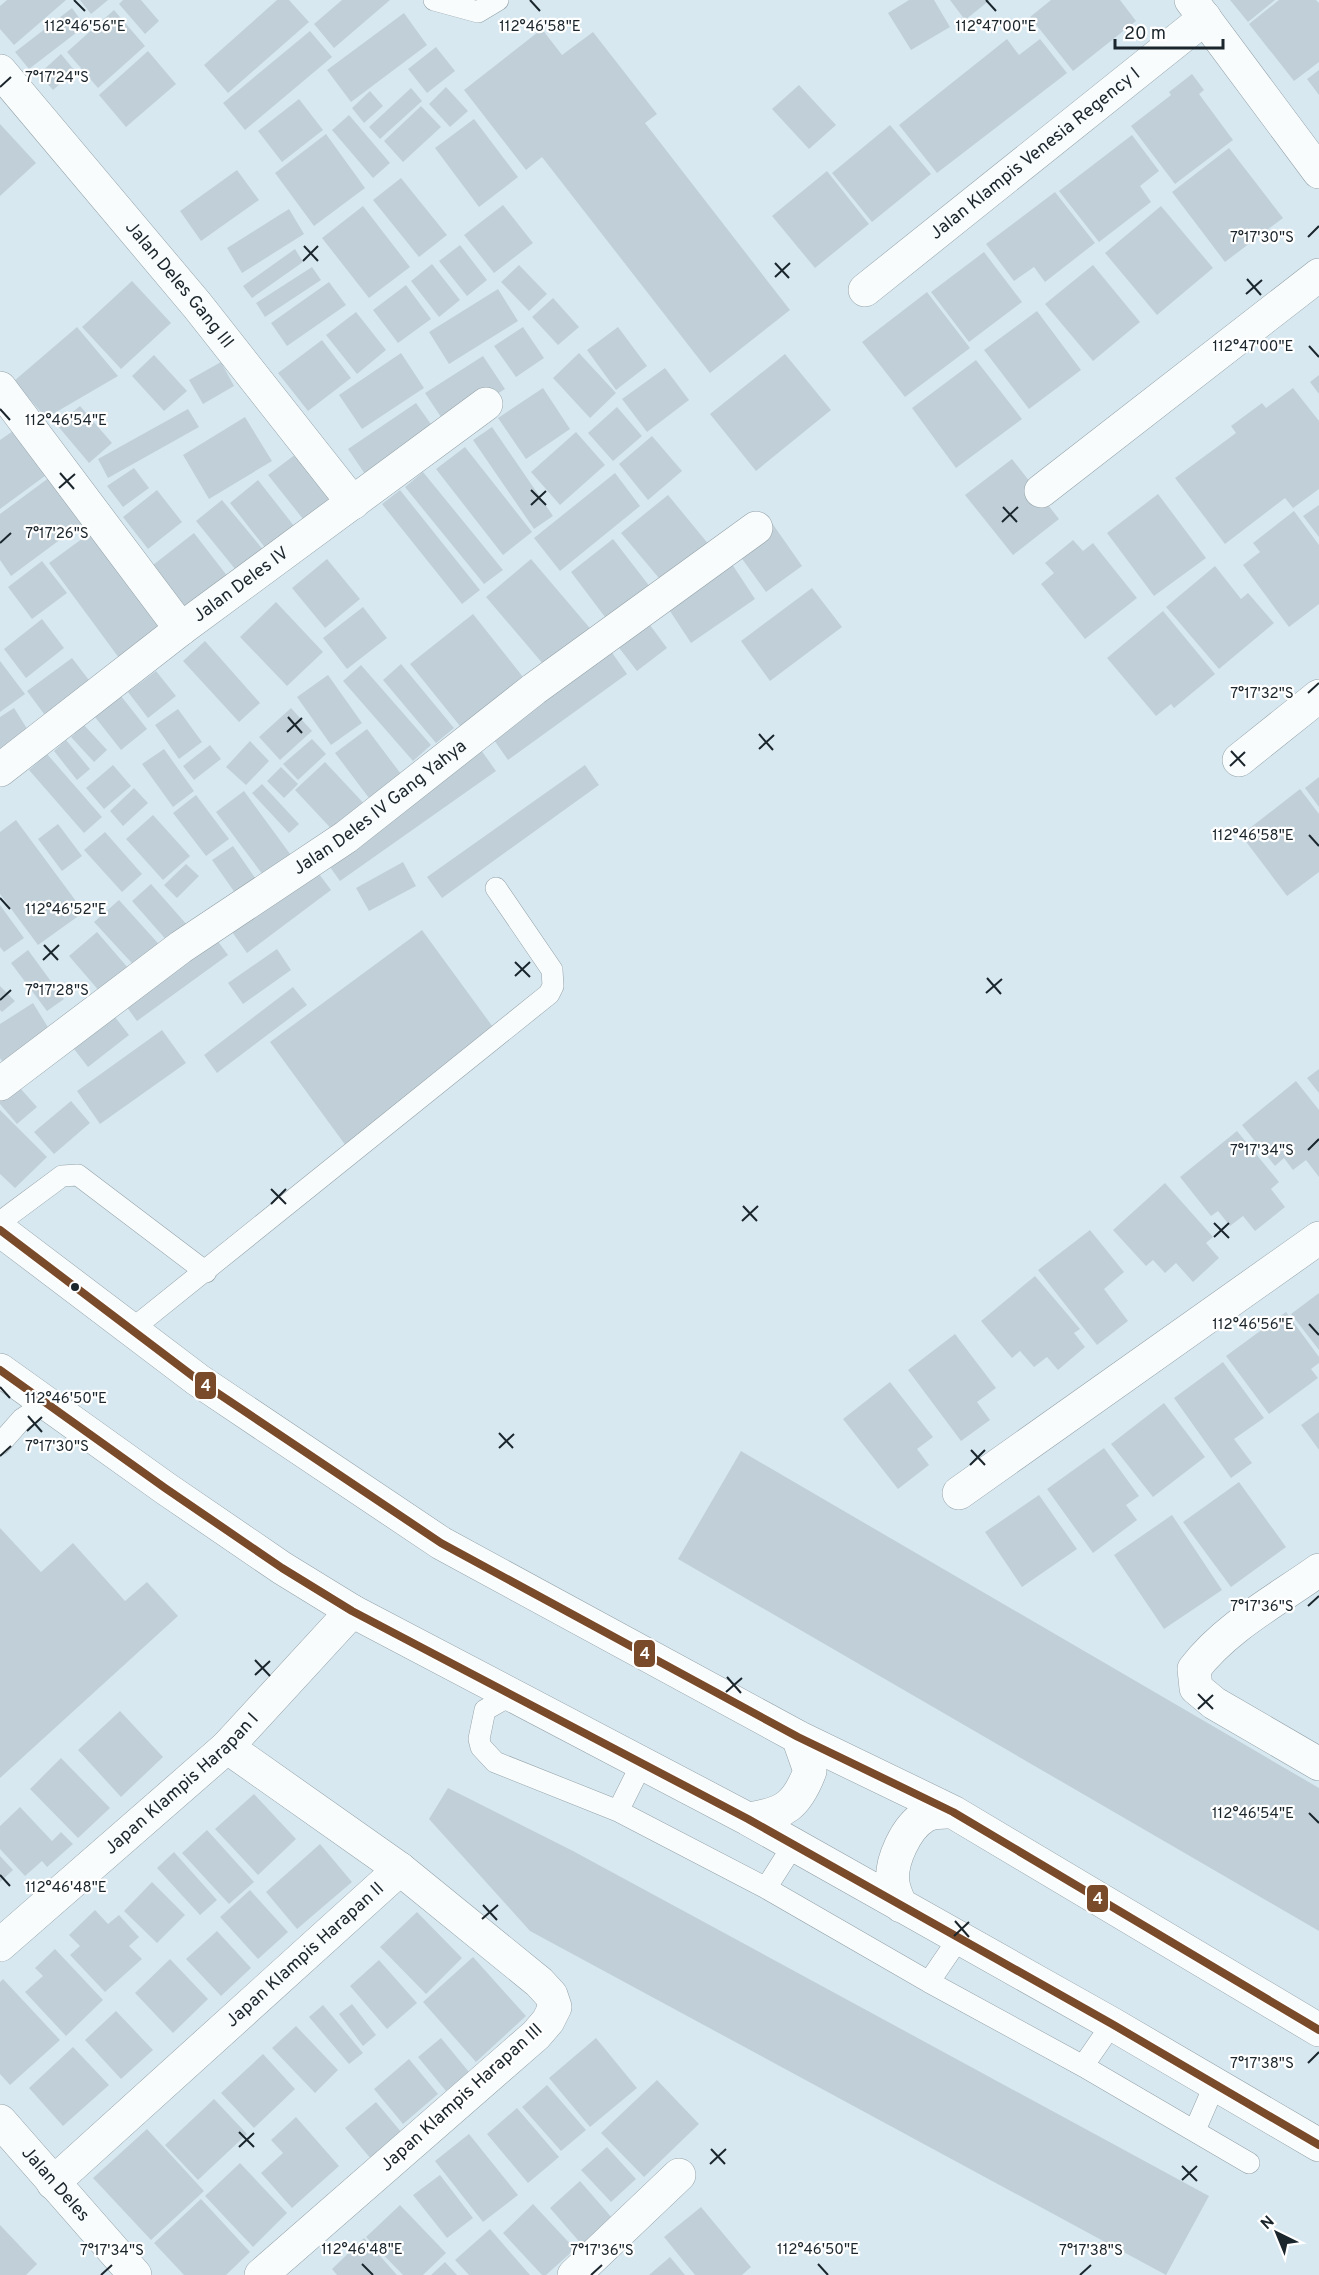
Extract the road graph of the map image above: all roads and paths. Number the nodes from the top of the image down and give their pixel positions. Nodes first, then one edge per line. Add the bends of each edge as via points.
1 (434, 0) edge
2 (498, 0) edge
3 (1198, 9) edge
4 (0, 71) edge
5 (1319, 172) edge
6 (1319, 275) edge
7 (865, 290) dead end
8 (0, 388) edge
9 (486, 404) dead end
10 (1041, 490) dead end
11 (353, 502) junction
12 (756, 528) dead end
13 (181, 629) junction
14 (1319, 696) edge
15 (1239, 760) dead end
16 (0, 771) edge
17 (496, 888) dead end
18 (0, 1084) edge
19 (0, 1222) edge
20 (0, 1230) edge
21 (1319, 1238) edge
22 (206, 1272) junction
23 (131, 1330) junction
24 (0, 1370) edge
25 (46, 1403) junction
26 (0, 1444) edge
27 (958, 1493) dead end
28 (1319, 1570) edge
29 (352, 1611) junction
30 (511, 1695) junction
31 (798, 1737) junction
32 (227, 1747) junction
33 (642, 1763) junction
34 (1319, 1764) edge
35 (618, 1811) junction
36 (953, 1812) junction
37 (748, 1819) junction
38 (794, 1844) junction
39 (400, 1869) junction
40 (766, 1888) junction
41 (901, 1906) junction
42 (959, 1938) junction
43 (0, 1946) edge
44 (929, 1982) junction
45 (1113, 2024) junction
46 (1319, 2030) edge
47 (1083, 2066) junction
48 (1215, 2084) junction
49 (0, 2121) edge
50 (1195, 2130) junction
51 (1319, 2145) edge
52 (1249, 2163) dead end
53 (680, 2175) dead end
54 (53, 2183) junction
55 (135, 2275) edge
56 (261, 2275) edge
57 (574, 2275) edge

1 - 2 lane via 478,12
3 - 5 street
3 - 7 street, Jalan Klampis Venesia Regency I
4 - 11 street, Jalan Deles Gang III via 197,304
6 - 10 street
8 - 13 street
9 - 11 street, Jalan Deles IV
11 - 13 street, Jalan Deles IV
12 - 18 street, Jalan Deles IV Gang Yahya via 534,689 346,837 181,947
13 - 16 street, Jalan Deles IV
14 - 15 street
17 - 22 lane via 552,970 549,994
19 - 22 lane via 62,1176 78,1175
20 - 23 street
21 - 27 street
22 - 23 lane
23 - 31 street via 198,1380 441,1543
24 - 25 street
25 - 26 lane via 22,1419
25 - 29 street via 272,1562
28 - 34 street via 1225,1636 1194,1669 1196,1688 1214,1703
29 - 30 street
29 - 32 street, Japan Klampis Harapan I
30 - 33 street
30 - 35 lane via 485,1710 479,1739 486,1755
31 - 36 street
31 - 37 street via 810,1771 797,1799 771,1816
32 - 39 street, Japan Klampis Harapan II
32 - 43 street, Japan Klampis Harapan I
33 - 35 lane
33 - 37 street
35 - 40 lane
36 - 41 street via 924,1817 899,1851 893,1884
36 - 46 street
37 - 38 street
38 - 40 lane
38 - 41 street
39 - 54 street, Japan Klampis Harapan II
39 - 56 street, Japan Klampis Harapan III via 539,1982 551,1995 555,2007 536,2035
40 - 44 lane
41 - 42 street
42 - 44 lane
42 - 45 street
44 - 47 lane
45 - 47 lane
45 - 48 street
47 - 50 lane
48 - 50 lane
48 - 51 street
49 - 54 street, Jalan Deles
50 - 52 lane
53 - 57 street
54 - 55 street, Jalan Deles

